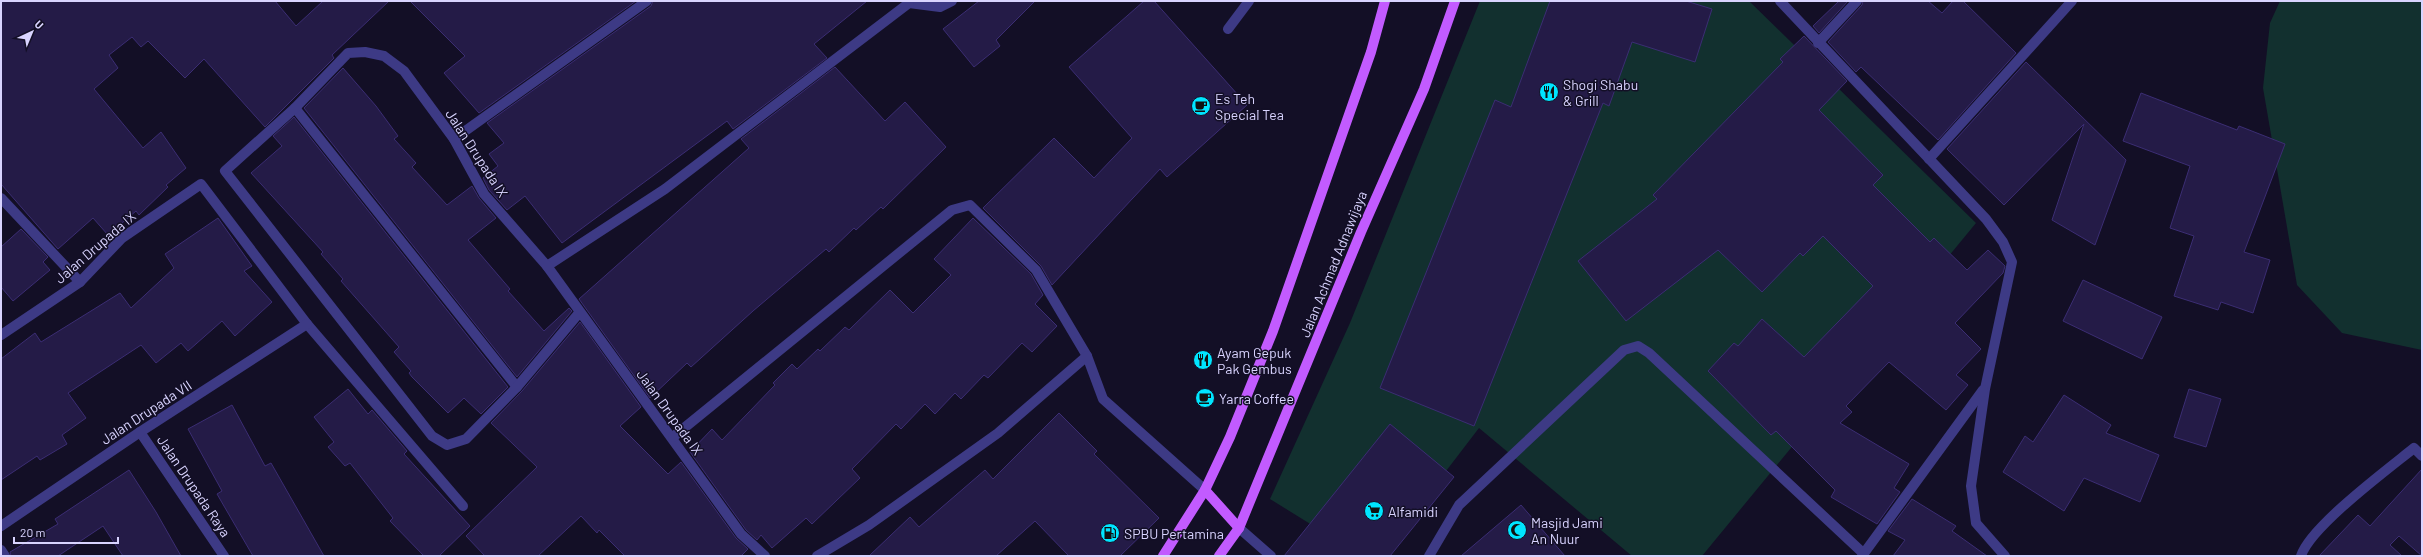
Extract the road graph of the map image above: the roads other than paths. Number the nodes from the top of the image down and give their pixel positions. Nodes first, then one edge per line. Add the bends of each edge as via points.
1 (647, 1) edge
2 (952, 1) edge
3 (1249, 1) edge
4 (1385, 1) edge
5 (1456, 1) edge
6 (1780, 1) edge
7 (1857, 1) edge
8 (2072, 1) edge
9 (908, 2) edge
10 (1228, 29) dead end
11 (1818, 43) junction
12 (294, 108) junction
13 (454, 139) junction
14 (1928, 159) junction
15 (1, 198) edge
16 (546, 266) junction
17 (80, 282) junction
18 (579, 313) junction
19 (307, 324) junction
20 (1, 335) edge
21 (1087, 356) junction
22 (517, 388) junction
23 (1984, 389) junction
24 (140, 432) junction
25 (672, 437) junction
26 (2422, 456) edge
27 (1205, 490) junction
28 (464, 506) dead end
29 (1, 526) edge
30 (1239, 528) junction
31 (1, 550) edge
32 (1863, 555) edge
33 (5, 556) edge
34 (224, 556) edge
35 (765, 556) edge
36 (817, 556) edge
37 (1163, 556) edge
38 (1219, 556) edge
39 (1271, 556) edge
40 (1429, 556) edge
41 (2005, 556) edge
42 (2301, 556) edge

1 - 13 street
2 - 9 street via 940,8
3 - 10 street
4 - 27 main road via 1371,52 1273,331 1230,437
5 - 30 main road, Jalan Achmad Adnawijaya via 1424,89 1361,232
6 - 11 street
7 - 11 street
8 - 14 street
9 - 16 street via 664,189
11 - 14 street
12 - 13 street, Jalan Drupada IX via 348,54 365,52 384,56 404,71
12 - 22 street
12 - 22 street, Jalan Drupada IX via 225,170 432,436 447,445 466,439
13 - 16 street, Jalan Drupada IX via 484,194
14 - 23 street via 1986,219 2004,242 2012,262
15 - 17 street
16 - 18 street, Jalan Drupada IX
17 - 19 street, Jalan Drupada IX via 122,238 201,184
17 - 20 street, Jalan Drupada IX
18 - 22 street
18 - 25 street, Jalan Drupada IX
19 - 24 street, Jalan Drupada VII
19 - 28 street, Jalan Drupada IX
21 - 25 street via 1036,270 970,205 952,210
21 - 27 street via 1103,399
21 - 36 street via 998,433 869,525
23 - 32 street
23 - 41 street via 1971,486 1976,523
24 - 29 street, Jalan Drupada VII
24 - 34 street, Jalan Drupada Raya
25 - 35 street, Jalan Drupada IX via 741,534
26 - 42 street via 2414,448 2352,499 2310,540
27 - 30 main road
27 - 37 main road
30 - 38 main road, Jalan Achmad Adnawijaya
30 - 39 street
31 - 33 street
32 - 40 street via 1649,353 1638,346 1624,350 1459,505

